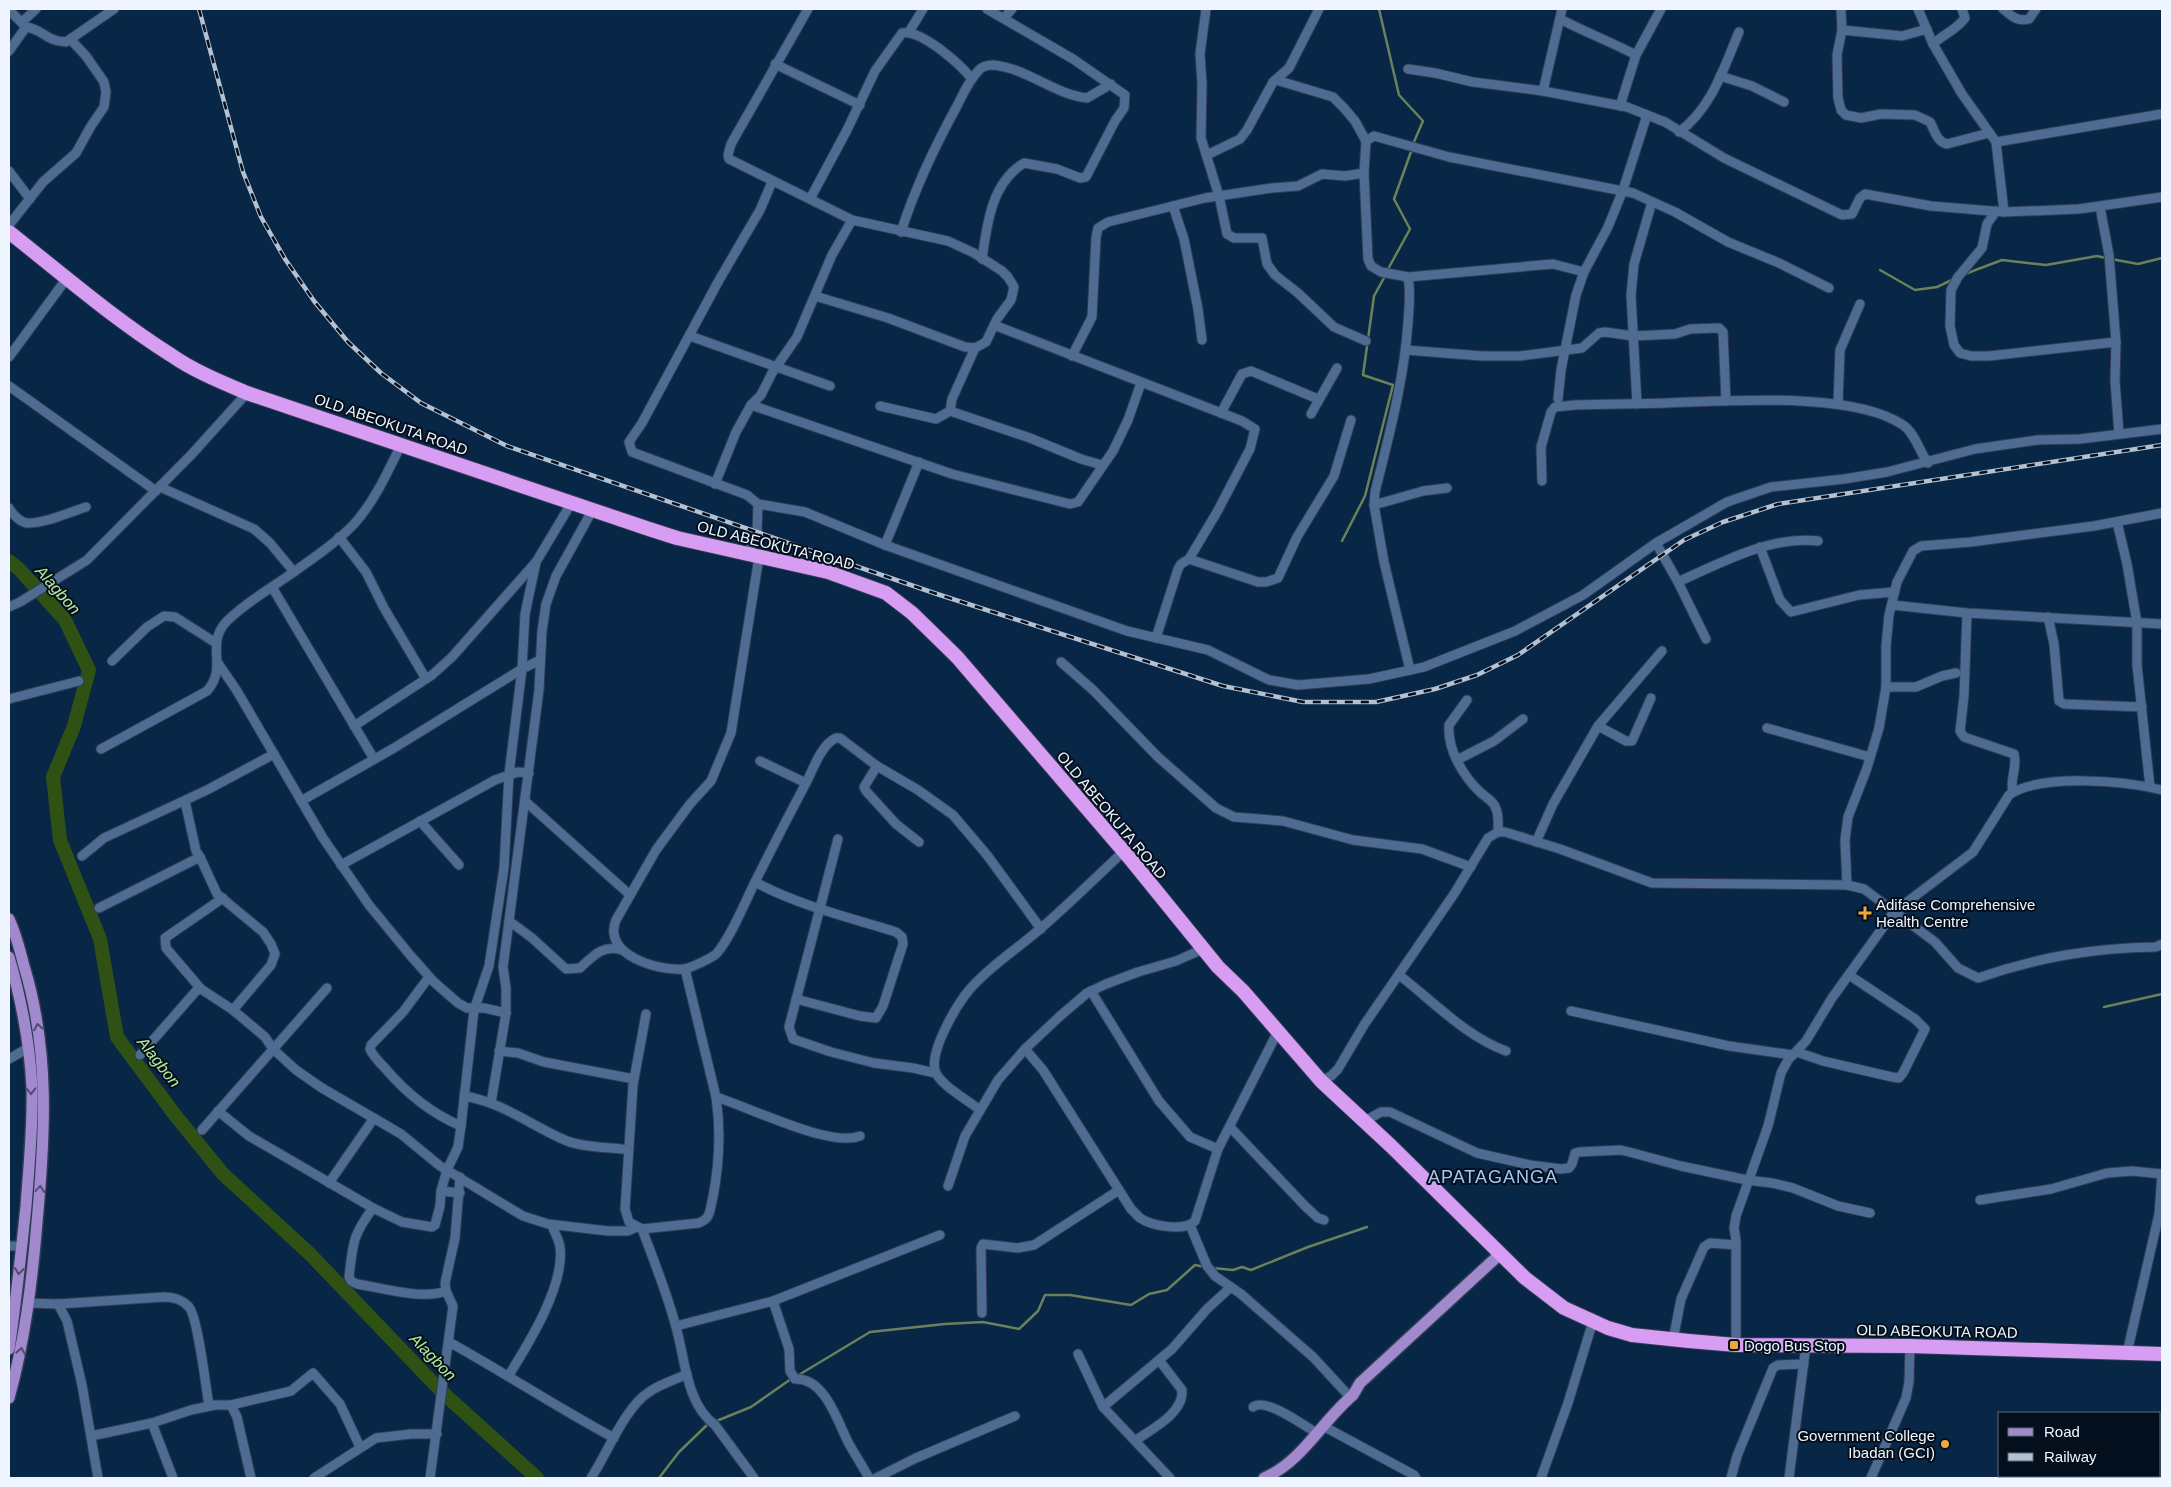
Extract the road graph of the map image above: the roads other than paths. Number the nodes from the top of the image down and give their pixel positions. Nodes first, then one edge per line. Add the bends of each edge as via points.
1 (36, 9) edge
2 (114, 9) edge
3 (808, 9) edge
4 (923, 9) edge
5 (987, 9) edge
6 (1012, 9) edge
7 (1206, 9) edge
8 (1319, 9) edge
9 (1562, 9) edge
10 (1661, 9) edge
11 (1842, 9) edge
12 (1918, 9) edge
13 (1962, 9) edge
14 (2003, 9) edge
15 (2036, 9) edge
16 (9, 10) edge
17 (1004, 18) junction
18 (1560, 19) junction
19 (24, 24) junction
20 (1926, 29) junction
21 (1842, 30) junction
22 (909, 32) junction
23 (1739, 32) dead end
24 (70, 40) junction
25 (1933, 44) junction
26 (9, 51) edge
27 (1636, 55) junction
28 (775, 64) junction
29 (1408, 69) dead end
30 (1720, 76) junction
31 (972, 79) junction
32 (1276, 80) junction
33 (1110, 84) junction
34 (1543, 91) junction
35 (1784, 102) dead end
36 (860, 106) junction
37 (1620, 106) junction
38 (2162, 114) edge
39 (1647, 115) junction
40 (1679, 132) junction
41 (1989, 132) junction
42 (1366, 141) junction
43 (1996, 142) junction
44 (1207, 155) junction
45 (9, 171) edge
46 (1364, 173) junction
47 (772, 182) junction
48 (1623, 190) junction
49 (1219, 196) junction
50 (2162, 197) edge
51 (30, 199) junction
52 (810, 199) junction
53 (1652, 202) junction
54 (1173, 206) junction
55 (2100, 207) junction
56 (2000, 212) junction
57 (852, 220) junction
58 (9, 226) edge
59 (9, 232) edge
60 (901, 232) junction
61 (982, 259) junction
62 (1584, 272) junction
63 (1408, 277) junction
64 (67, 278) junction
65 (1829, 288) dead end
66 (815, 296) junction
67 (1860, 304) dead end
68 (994, 325) junction
69 (690, 336) junction
70 (1633, 336) junction
71 (1202, 340) dead end
72 (1366, 341) dead end
73 (2116, 342) junction
74 (975, 348) junction
75 (1406, 350) junction
76 (1564, 352) junction
77 (1072, 356) junction
78 (9, 357) edge
79 (777, 367) junction
80 (1337, 368) dead end
81 (1141, 383) junction
82 (9, 386) edge
83 (830, 386) dead end
84 (247, 393) junction
85 (1558, 399) dead end
86 (1318, 400) junction
87 (1726, 401) junction
88 (1637, 404) junction
89 (1838, 404) junction
90 (751, 405) junction
91 (880, 406) dead end
92 (950, 411) junction
93 (1220, 413) junction
94 (1311, 414) dead end
95 (1351, 420) dead end
96 (2162, 429) edge
97 (2119, 434) junction
98 (401, 445) junction
99 (919, 462) junction
100 (1928, 463) junction
101 (1102, 465) junction
102 (1542, 481) dead end
103 (715, 484) junction
104 (1446, 488) dead end
105 (158, 489) junction
106 (572, 502) junction
107 (758, 504) junction
108 (1374, 505) junction
109 (86, 507) dead end
110 (9, 508) edge
111 (593, 509) junction
112 (2162, 513) edge
113 (2117, 522) junction
114 (338, 538) junction
115 (1818, 541) dead end
116 (1656, 544) junction
117 (885, 545) junction
118 (1760, 547) junction
119 (753, 556) junction
120 (1189, 559) junction
121 (536, 562) junction
122 (294, 572) junction
123 (1678, 582) junction
124 (272, 587) junction
125 (1894, 592) junction
126 (1892, 605) junction
127 (9, 607) edge
128 (1967, 613) junction
129 (2048, 617) junction
130 (2137, 623) junction
131 (2162, 624) edge
132 (1156, 638) junction
133 (1706, 639) dead end
134 (216, 643) junction
135 (1662, 651) dead end
136 (540, 660) junction
137 (112, 661) dead end
138 (1061, 662) dead end
139 (218, 663) junction
140 (522, 669) junction
141 (1410, 670) junction
142 (1956, 673) dead end
143 (426, 679) junction
144 (79, 682) dead end
145 (1886, 686) junction
146 (1651, 698) dead end
147 (9, 699) edge
148 (1467, 700) dead end
149 (2142, 707) junction
150 (1523, 719) dead end
151 (354, 726) junction
152 (1598, 726) junction
153 (1767, 728) dead end
154 (101, 749) dead end
155 (274, 754) junction
156 (1870, 757) junction
157 (374, 759) junction
158 (1457, 760) junction
159 (760, 761) dead end
160 (877, 766) junction
161 (529, 773) junction
162 (509, 774) junction
163 (806, 783) junction
164 (2150, 787) junction
165 (2162, 790) edge
166 (2013, 792) junction
167 (184, 800) junction
168 (301, 801) junction
169 (525, 801) junction
170 (420, 821) junction
171 (1498, 832) junction
172 (838, 839) dead end
173 (919, 842) dead end
174 (1536, 842) junction
175 (1123, 852) junction
176 (82, 856) dead end
177 (200, 858) junction
178 (341, 865) junction
179 (459, 865) dead end
180 (1471, 867) junction
181 (755, 882) junction
182 (1847, 885) junction
183 (630, 895) junction
184 (222, 898) junction
185 (99, 908) dead end
186 (819, 910) junction
187 (1894, 912) junction
188 (9, 919) edge
189 (509, 921) junction
190 (1041, 928) junction
191 (2162, 944) edge
192 (1203, 949) junction
193 (622, 950) junction
194 (9, 958) edge
195 (489, 966) junction
196 (503, 967) junction
197 (685, 970) junction
198 (1399, 975) junction
199 (1849, 975) junction
200 (430, 977) junction
201 (327, 988) dead end
202 (201, 989) junction
203 (1091, 991) junction
204 (796, 999) junction
205 (233, 1010) junction
206 (474, 1010) junction
207 (1571, 1010) dead end
208 (506, 1013) junction
209 (646, 1014) dead end
210 (1277, 1032) junction
211 (28, 1048) junction
212 (273, 1049) junction
213 (1025, 1049) junction
214 (499, 1051) junction
215 (1506, 1051) dead end
216 (1795, 1054) junction
217 (140, 1055) dead end
218 (9, 1059) edge
219 (936, 1073) junction
220 (634, 1079) junction
221 (1321, 1081) junction
222 (464, 1096) junction
223 (716, 1097) junction
224 (491, 1103) junction
225 (980, 1110) junction
226 (218, 1111) junction
227 (374, 1118) junction
228 (1363, 1122) junction
229 (462, 1126) junction
230 (1230, 1127) junction
231 (202, 1130) dead end
232 (860, 1136) dead end
233 (1218, 1149) junction
234 (628, 1150) junction
235 (447, 1170) junction
236 (2162, 1174) edge
237 (460, 1177) junction
238 (1747, 1180) junction
239 (329, 1183) junction
240 (948, 1186) dead end
241 (1119, 1190) junction
242 (441, 1191) junction
243 (460, 1193) junction
244 (1980, 1200) dead end
245 (373, 1208) junction
246 (1870, 1213) dead end
247 (1324, 1220) dead end
248 (552, 1225) junction
249 (1190, 1225) junction
250 (639, 1228) junction
251 (940, 1235) dead end
252 (1736, 1245) junction
253 (9, 1246) edge
254 (22, 1246) junction
255 (1502, 1256) junction
256 (1231, 1287) junction
257 (446, 1291) junction
258 (773, 1301) junction
259 (12, 1303) edge
260 (28, 1303) junction
261 (58, 1304) junction
262 (982, 1313) dead end
263 (1593, 1321) junction
264 (676, 1326) junction
265 (1673, 1340) junction
266 (449, 1342) junction
267 (1736, 1344) junction
268 (1806, 1345) junction
269 (1910, 1346) junction
270 (9, 1350) edge
271 (2127, 1353) junction
272 (1078, 1354) dead end
273 (2162, 1354) edge
274 (1158, 1360) junction
275 (1804, 1364) junction
276 (687, 1374) junction
277 (509, 1375) junction
278 (1351, 1396) junction
279 (9, 1398) edge
280 (231, 1405) junction
281 (209, 1406) junction
282 (1104, 1407) junction
283 (1253, 1407) dead end
284 (1015, 1416) dead end
285 (152, 1423) junction
286 (1320, 1430) junction
287 (437, 1434) junction
288 (91, 1436) junction
289 (614, 1438) junction
290 (1136, 1440) junction
291 (360, 1447) junction
292 (98, 1478) edge
293 (174, 1478) edge
294 (251, 1478) edge
295 (314, 1478) edge
296 (430, 1478) edge
297 (591, 1478) edge
298 (754, 1478) edge
299 (869, 1478) edge
300 (876, 1478) edge
301 (1170, 1478) edge
302 (1264, 1478) edge
303 (1416, 1478) edge
304 (1541, 1478) edge
305 (1731, 1478) edge
306 (1789, 1478) edge
307 (1871, 1478) edge

1 - 19 street
2 - 24 street
3 - 28 street
4 - 22 street
5 - 17 street
6 - 17 street
7 - 44 street via 1200,54 1201,138
8 - 32 street via 1289,68
9 - 18 street
10 - 27 street
11 - 21 street
12 - 20 street
13 - 25 street via 1965,18 1956,29
14 - 15 street via 2016,19 2024,20 2029,19
16 - 19 street
17 - 33 street
18 - 27 street
18 - 34 street
19 - 24 street via 56,42
19 - 26 street
20 - 21 street via 1902,36
20 - 25 street
21 - 41 street via 1837,55 1838,98 1846,115 1861,118 1881,114 1914,115 1930,122 1938,139 1947,144
22 - 31 street via 937,48
22 - 36 street via 902,33 884,58
23 - 30 street
24 - 51 street via 104,82 104,107 76,153 42,182
25 - 41 street
27 - 37 street
28 - 36 street
28 - 47 street via 728,155 729,159
29 - 34 street
30 - 35 street via 1752,86
30 - 40 street via 1698,115
31 - 33 street via 980,69 994,66 1015,70 1046,85 1087,98
31 - 60 street via 940,136
32 - 42 street via 1333,97 1355,121
32 - 44 street via 1240,138
33 - 61 street via 1125,96 1124,108 1086,177 1024,163 1015,169 993,202
34 - 37 street
36 - 52 street
37 - 39 street
38 - 43 street
39 - 40 street
39 - 48 street
40 - 56 street via 1724,158 1842,215 1852,214 1865,194 1931,206
41 - 43 street
42 - 46 street
42 - 48 street via 1374,136 1449,156
43 - 56 street
44 - 49 street
45 - 51 street
46 - 49 street via 1345,176 1322,174 1298,186
46 - 63 street via 1368,259 1371,266 1381,272
47 - 52 street
47 - 69 street via 760,210
48 - 53 street
48 - 62 street
49 - 54 street
49 - 72 street via 1227,234 1234,238 1262,238 1267,264 1274,275 1334,327
50 - 55 street
51 - 58 street
52 - 57 street
53 - 65 street via 1728,242
53 - 70 street via 1634,264 1631,295
54 - 71 street via 1184,239
54 - 77 street via 1108,222 1098,228 1092,317
55 - 56 street
55 - 73 street via 2109,255
56 - 73 street via 1987,224 1982,248 1951,290 1950,326 1954,345 1960,353 1989,356
57 - 60 street
57 - 66 street via 832,255
59 - 64 highway, OLD ABEOKUTA ROAD
60 - 61 street via 948,241
61 - 68 street via 1008,277 1014,287 1010,300
62 - 63 street via 1553,264
62 - 76 street
63 - 75 street
64 - 78 street
64 - 84 highway, OLD ABEOKUTA ROAD via 170,355
66 - 74 street via 888,318 965,348
66 - 79 street via 797,337
67 - 89 street via 1840,350
68 - 74 street via 986,342
68 - 77 street
69 - 79 street
69 - 103 street via 630,442 632,452 640,456
70 - 76 street via 1599,333 1585,347
70 - 87 street via 1719,328 1723,332
70 - 88 street
73 - 97 street
74 - 92 street via 952,399
75 - 76 street via 1482,356
75 - 108 street via 1397,404 1374,492
76 - 85 street
77 - 81 street
79 - 83 street
79 - 90 street via 761,395
80 - 86 street
81 - 93 street
81 - 101 street via 1128,420 1113,451
82 - 105 street
84 - 98 highway, OLD ABEOKUTA ROAD
84 - 105 street
86 - 93 street via 1246,371
86 - 94 street
87 - 88 street
87 - 89 street
88 - 102 street via 1555,407 1541,447
89 - 100 street via 1874,412 1904,426 1911,432
90 - 99 street
90 - 103 street
91 - 92 street via 936,420
92 - 101 street
93 - 120 street via 1254,426 1256,431 1250,449
95 - 120 street via 1334,476 1297,538 1278,578 1258,582
96 - 97 street
97 - 100 street via 1984,448
98 - 106 highway, OLD ABEOKUTA ROAD
98 - 114 street via 382,484 354,523
99 - 101 street via 952,474 1070,504 1078,502
99 - 117 street
100 - 116 street via 1844,479 1771,487 1727,502
103 - 107 street via 747,495
104 - 108 street
105 - 122 street via 254,529
105 - 127 street via 87,560
106 - 111 highway, OLD ABEOKUTA ROAD
106 - 121 street
107 - 117 street via 804,512
107 - 119 street
108 - 141 street
109 - 110 street via 27,523
111 - 119 highway, OLD ABEOKUTA ROAD via 678,538
111 - 136 street via 549,592
112 - 113 street
113 - 125 street via 1921,546 1913,550
113 - 130 street via 2128,564
114 - 122 street
114 - 143 street via 366,572
115 - 118 street via 1796,539
116 - 123 street
116 - 141 street via 1583,594 1515,631
117 - 132 street via 1127,632
118 - 123 street
118 - 125 street via 1780,600 1791,612 1859,595
119 - 175 highway, OLD ABEOKUTA ROAD via 860,582 886,593 912,613 957,657
119 - 183 street via 731,733 710,781 656,850
120 - 132 street via 1178,569
121 - 140 street via 525,614
121 - 143 street via 444,666
122 - 124 street
123 - 133 street
124 - 134 street via 226,622
124 - 151 street
125 - 126 street
126 - 128 street
126 - 145 street via 1886,646
128 - 129 street
128 - 166 street via 1961,735 2014,754
129 - 130 street
129 - 149 street via 2059,701 2064,704
130 - 131 street
130 - 149 street
132 - 141 street via 1208,650 1269,680 1298,685 1368,679
134 - 137 street via 175,617 164,616 147,627
134 - 139 street
135 - 152 street
136 - 140 street
136 - 161 street
138 - 180 street via 1158,757 1216,808 1234,817 1283,821 1353,840 1422,849
139 - 154 street via 216,679 207,691
139 - 155 street
140 - 157 street
140 - 162 street
142 - 145 street via 1916,687
143 - 151 street
144 - 147 street
145 - 156 street
146 - 152 street via 1632,741
148 - 158 street via 1449,725
149 - 164 street
150 - 158 street via 1494,741
151 - 157 street
152 - 174 street via 1553,804
153 - 156 street
155 - 167 street
155 - 168 street
156 - 182 street via 1847,825
157 - 168 street
158 - 171 street via 1462,771 1498,811
159 - 163 street
160 - 163 street via 836,738 827,745
160 - 173 street via 866,781 866,791 896,824
160 - 190 street via 953,815
161 - 162 street
161 - 169 street
162 - 170 street
162 - 195 street via 504,868
163 - 181 street
164 - 165 street
164 - 166 street via 2112,782 2060,782
166 - 187 street via 1973,852
167 - 176 street via 104,838
167 - 177 street
168 - 178 street
169 - 183 street
169 - 189 street
170 - 178 street
170 - 179 street
171 - 174 street
171 - 180 street via 1488,838
172 - 186 street
174 - 182 street via 1652,883
175 - 190 street
175 - 192 highway, OLD ABEOKUTA ROAD
177 - 184 street
177 - 185 street
178 - 200 street via 369,905
180 - 198 street
181 - 186 street
181 - 197 street via 717,953
182 - 187 street via 1864,889
183 - 193 street via 614,926 616,942
184 - 202 street via 165,938 171,956
184 - 205 street via 263,932 274,954 271,965
186 - 204 street
186 - 204 street via 896,932 902,937 903,944 876,1018
187 - 191 street via 1935,942 1958,968 1978,978 2058,955
187 - 199 street
260 -> 188 main road via 43,1162 45,1088 39,1029 28,978
189 - 193 street via 566,969 580,968 595,954 609,947
189 - 196 street
190 - 219 street via 969,990 938,1042 934,1054
192 - 203 street
192 - 210 highway, OLD ABEOKUTA ROAD
193 - 197 street via 658,966
194 - 211 main road
195 - 196 street
195 - 206 street
196 - 208 street
197 - 223 street
198 - 215 street via 1457,1023 1492,1046
198 - 221 street via 1338,1069
199 - 216 street
199 - 216 street via 1925,1029 1903,1073 1892,1078
200 - 206 street via 458,1003
200 - 229 street via 370,1049 398,1084 417,1101
201 - 212 street
202 - 205 street
202 - 217 street
203 - 213 street
203 - 233 street via 1159,1101 1190,1137
204 - 219 street via 789,1027 797,1042 874,1063
205 - 212 street via 265,1036
206 - 208 street via 484,1008
206 - 222 street
207 - 216 street via 1729,1046
208 - 214 street
209 - 220 street
210 - 221 highway, OLD ABEOKUTA ROAD
210 - 230 street
211 - 218 street
211 -> 254 main road via 32,1088 30,1161
212 - 226 street
212 - 227 street via 322,1088
213 - 225 street via 998,1080
213 - 241 street via 1043,1070
214 - 220 street
214 - 224 street
216 - 238 street via 1781,1073 1768,1126
219 - 225 street
220 - 234 street
221 - 228 highway, OLD ABEOKUTA ROAD
222 - 224 street
222 - 229 street
223 - 232 street via 826,1136 845,1139
223 - 250 street via 719,1145 709,1216 699,1223
224 - 234 street via 568,1141
225 - 240 street via 965,1136
226 - 231 street
226 - 239 street via 249,1136
227 - 235 street via 401,1134
227 - 239 street
228 - 238 street via 1381,1112 1390,1112 1468,1150 1561,1169 1569,1168 1575,1153 1621,1150
228 - 255 highway, OLD ABEOKUTA ROAD
229 - 235 street via 458,1147
230 - 233 street
230 - 247 street via 1305,1206
233 - 249 street via 1195,1221
234 - 250 street via 625,1209 629,1222
235 - 237 street
235 - 242 street
236 - 244 street via 2107,1173 2051,1189
236 - 271 street via 2159,1214
237 - 243 street
237 - 248 street via 516,1212
238 - 246 street via 1793,1188 1838,1206
238 - 252 street via 1736,1216
239 - 245 street
241 - 249 street via 1141,1218 1177,1227
241 - 262 street via 1034,1245 1018,1248 983,1244
242 - 243 street
242 - 245 street via 434,1227 402,1222
243 - 257 street
245 - 257 street via 354,1238 351,1281 425,1294 437,1295
248 - 250 street via 608,1231
248 - 277 street via 560,1245 560,1259 552,1292 543,1315
249 - 256 street via 1207,1266
250 - 264 street
251 - 258 street
252 - 265 street via 1710,1243 1704,1247 1681,1299
252 - 267 street
253 - 254 street
254 -> 259 main road
255 - 263 highway, OLD ABEOKUTA ROAD via 1564,1308
255 - 278 main road via 1360,1384
256 - 274 street
256 - 278 street via 1313,1357
257 - 266 street via 453,1306
258 - 264 street
258 - 299 street via 789,1349 790,1371 795,1379 807,1380 830,1403
259 - 270 main road
260 - 261 street
279 -> 260 main road via 21,1356
261 - 281 street via 164,1297 174,1297 183,1302 189,1307 196,1330
261 - 288 street via 67,1321
263 - 265 highway, OLD ABEOKUTA ROAD via 1632,1335
263 - 304 street
264 - 276 street
265 - 267 highway, OLD ABEOKUTA ROAD
266 - 277 street
266 - 287 street
267 - 268 highway, OLD ABEOKUTA ROAD
268 - 269 highway, OLD ABEOKUTA ROAD
268 - 275 street
269 - 271 highway, OLD ABEOKUTA ROAD
269 - 307 street via 1906,1398
271 - 273 highway, OLD ABEOKUTA ROAD
272 - 282 street
274 - 282 street
274 - 290 street via 1182,1390 1183,1396 1168,1418
275 - 305 street via 1773,1368
275 - 306 street
276 - 289 street via 648,1392 636,1404
276 - 298 street via 693,1394 707,1419 715,1425
277 - 289 street
278 - 286 main road
280 - 281 street
280 - 291 street via 291,1391 313,1373 340,1404
280 - 294 street via 237,1417
281 - 285 street
282 - 290 street
283 - 286 street via 1255,1404 1272,1407
284 - 300 street
285 - 288 street
285 - 293 street
286 - 302 main road via 1278,1472
286 - 303 street
287 - 291 street via 392,1435 376,1438
287 - 296 street
288 - 292 street
289 - 297 street
290 - 301 street
291 - 295 street

